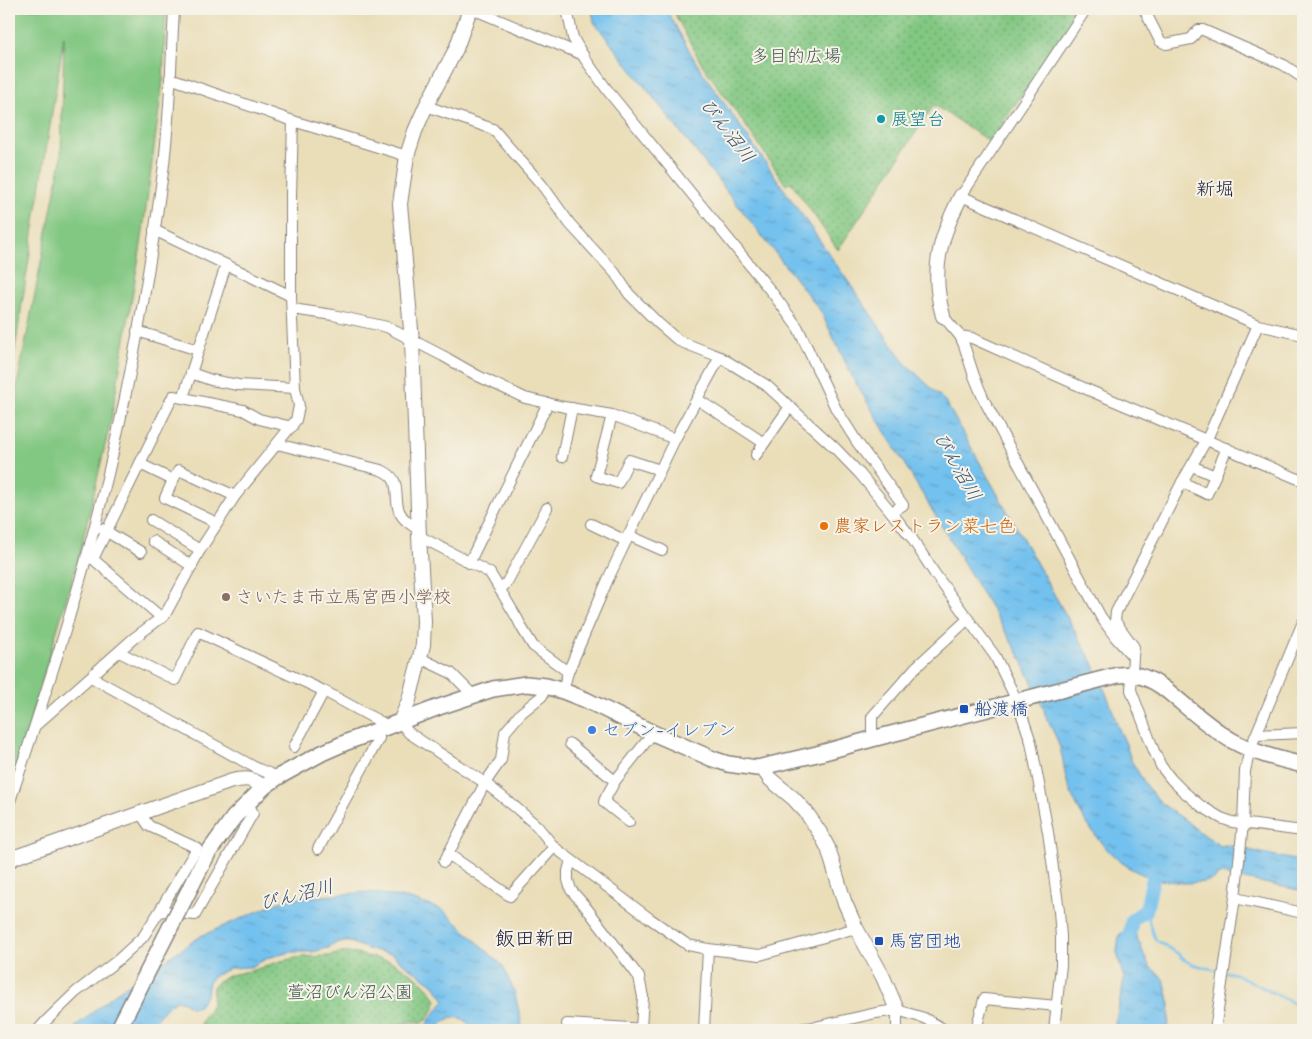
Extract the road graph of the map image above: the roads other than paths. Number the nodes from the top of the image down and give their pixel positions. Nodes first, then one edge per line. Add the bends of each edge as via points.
1 (174, 9) edge
2 (471, 9) edge
3 (567, 9) edge
4 (1086, 9) edge
5 (1144, 9) edge
6 (583, 55) junction
7 (170, 78) junction
8 (1303, 78) edge
9 (426, 106) junction
10 (294, 121) junction
11 (406, 156) junction
12 (961, 196) junction
13 (154, 230) junction
14 (226, 265) junction
15 (291, 296) junction
16 (292, 309) junction
17 (943, 316) joint
18 (1258, 325) junction
19 (137, 332) junction
20 (1303, 334) edge
21 (960, 336) junction
22 (412, 341) junction
23 (198, 350) junction
24 (720, 357) junction
25 (191, 373) junction
26 (295, 388) junction
27 (183, 398) junction
28 (697, 399) junction
29 (548, 403) junction
30 (572, 408) junction
31 (789, 408) junction
32 (612, 415) junction
33 (292, 427) junction
34 (675, 439) junction
35 (1207, 439) junction
36 (764, 443) junction
37 (276, 444) junction
38 (1227, 448) junction
39 (756, 455) dead end
40 (562, 457) dead end
41 (140, 464) junction
42 (1192, 466) junction
43 (660, 470) junction
44 (1216, 476) junction
45 (173, 480) junction
46 (1303, 481) edge
47 (1182, 482) junction
48 (235, 496) junction
49 (548, 508) dead end
50 (892, 512) junction
51 (151, 520) dead end
52 (217, 523) junction
53 (591, 524) dead end
54 (95, 525) junction
55 (107, 532) junction
56 (419, 533) junction
57 (627, 538) junction
58 (153, 541) dead end
59 (200, 550) junction
60 (662, 550) dead end
61 (141, 552) dead end
62 (90, 559) junction
63 (469, 563) junction
64 (192, 566) junction
65 (500, 590) junction
66 (162, 618) junction
67 (968, 619) junction
68 (1303, 622) edge
69 (119, 652) junction
70 (420, 658) junction
71 (1133, 658) junction
72 (568, 672) junction
73 (1125, 675) junction
74 (91, 677) junction
75 (546, 686) junction
76 (324, 691) junction
77 (563, 691) junction
78 (474, 695) junction
79 (1019, 701) junction
80 (36, 726) junction
81 (387, 726) junction
82 (653, 733) junction
83 (1303, 733) edge
84 (872, 738) junction
85 (1253, 742) junction
86 (570, 744) dead end
87 (294, 747) dead end
88 (1303, 765) edge
89 (762, 768) junction
90 (278, 777) junction
91 (615, 781) junction
92 (485, 783) junction
93 (264, 787) junction
94 (248, 803) junction
95 (9, 804) edge
96 (140, 813) junction
97 (629, 822) dead end
98 (1242, 829) junction
99 (1303, 831) edge
100 (554, 847) junction
101 (318, 849) dead end
102 (9, 860) edge
103 (571, 860) junction
104 (1235, 896) junction
105 (159, 912) junction
106 (1303, 913) edge
107 (856, 928) junction
108 (708, 949) junction
109 (1057, 1006) junction
110 (897, 1010) junction
111 (567, 1024) dead end
112 (641, 1029) edge
113 (38, 1030) edge
114 (118, 1030) edge
115 (662, 1030) edge
116 (704, 1030) edge
117 (790, 1030) edge
118 (897, 1030) edge
119 (945, 1030) edge
120 (976, 1030) edge
121 (1054, 1030) edge
122 (1215, 1030) edge

1 - 7 street
2 - 6 street
2 - 9 street via 456,49
3 - 6 street via 573,38
4 - 12 street
5 - 8 street via 1160,40 1166,44 1191,40 1198,30 1203,30 1284,65
6 - 50 street via 608,91 798,328 836,409 903,505
7 - 10 street
7 - 13 street
9 - 11 street
9 - 24 street via 493,128 629,294 678,341
10 - 11 street
10 - 15 street
11 - 22 street via 400,204
12 - 17 street via 945,231 937,260
12 - 18 street
13 - 14 street
13 - 19 street
14 - 15 street
14 - 23 street
15 - 16 street
16 - 22 street via 387,328
16 - 26 street
17 - 21 street
18 - 20 street
18 - 35 street
19 - 23 street
19 - 54 street
21 - 35 street via 972,338
21 - 71 street via 984,400 1059,540 1101,617
22 - 29 street via 525,398
22 - 56 street
23 - 25 street
24 - 28 street
24 - 31 street via 766,385
25 - 26 street via 238,385
25 - 27 street
26 - 33 street via 298,406
27 - 33 street via 243,410 259,419
27 - 41 street via 173,396
28 - 34 street
28 - 36 street
29 - 30 street
29 - 63 street
30 - 32 street
30 - 40 street
31 - 36 street
31 - 50 street via 834,447
32 - 34 street
32 - 43 street via 596,476 618,483 629,460
33 - 37 street
34 - 43 street
35 - 38 street
35 - 42 street
36 - 39 street
37 - 48 street
37 - 56 street via 388,473 395,482 399,510
38 - 44 street
38 - 46 street
41 - 45 street
41 - 55 street
42 - 44 street
42 - 47 street
43 - 57 street
44 - 47 street via 1207,494
45 - 48 street via 179,470
45 - 52 street via 165,498
47 - 71 street via 1115,615 1115,621 1134,647
48 - 52 street
49 - 65 street
50 - 67 street
51 - 59 street
52 - 59 street
53 - 57 street
54 - 55 street
54 - 62 street
55 - 61 street
55 - 62 street
56 - 63 street
56 - 70 street via 424,621
57 - 60 street
57 - 72 street
58 - 64 street
59 - 64 street
62 - 66 street
62 - 80 street
63 - 65 street via 490,573
64 - 66 street
65 - 72 street via 533,646
66 - 69 street
67 - 79 street via 994,656
67 - 84 street via 915,668 872,717
68 - 85 street
69 - 74 street
69 - 76 street via 175,680 198,632
70 - 78 street via 451,673
70 - 81 street via 409,700
71 - 73 street
72 - 77 street
73 - 79 main road
73 - 85 main road via 1158,684 1218,731
73 - 98 street via 1161,766 1183,791 1202,806
74 - 80 street
74 - 90 street
75 - 77 main road
75 - 78 main road via 508,686
75 - 92 street via 542,696 505,732 500,760
76 - 81 street
76 - 87 street
77 - 82 main road
78 - 81 main road
79 - 84 main road
79 - 109 street via 1031,742 1059,911 1061,965
80 - 95 street
81 - 90 main road via 322,753
81 - 92 street via 409,733
81 - 101 street
82 - 89 main road via 713,759
82 - 91 street
83 - 85 street
84 - 89 main road
85 - 88 main road via 1268,756
85 - 98 street via 1245,771
86 - 91 street
89 - 107 street via 806,812 820,833
90 - 93 main road
91 - 97 street via 604,802
92 - 100 street via 537,826
92 - 100 street via 446,858 510,896
93 - 94 main road
93 - 96 street via 246,778
94 - 105 street via 253,813 195,915
94 - 114 main road, bridge via 208,853
96 - 102 street
96 - 105 street via 149,826 198,848
98 - 99 street
98 - 104 street
100 - 103 street
103 - 108 street via 688,945
103 - 112 street via 568,880 571,890 639,977 643,997
104 - 106 street
104 - 122 street
105 - 113 street via 143,936 76,992
107 - 108 street via 760,954
107 - 110 street
108 - 116 street
109 - 120 street via 984,999
109 - 121 street
110 - 117 street
110 - 118 street
110 - 119 street via 924,1018
111 - 112 street
112 - 115 street

